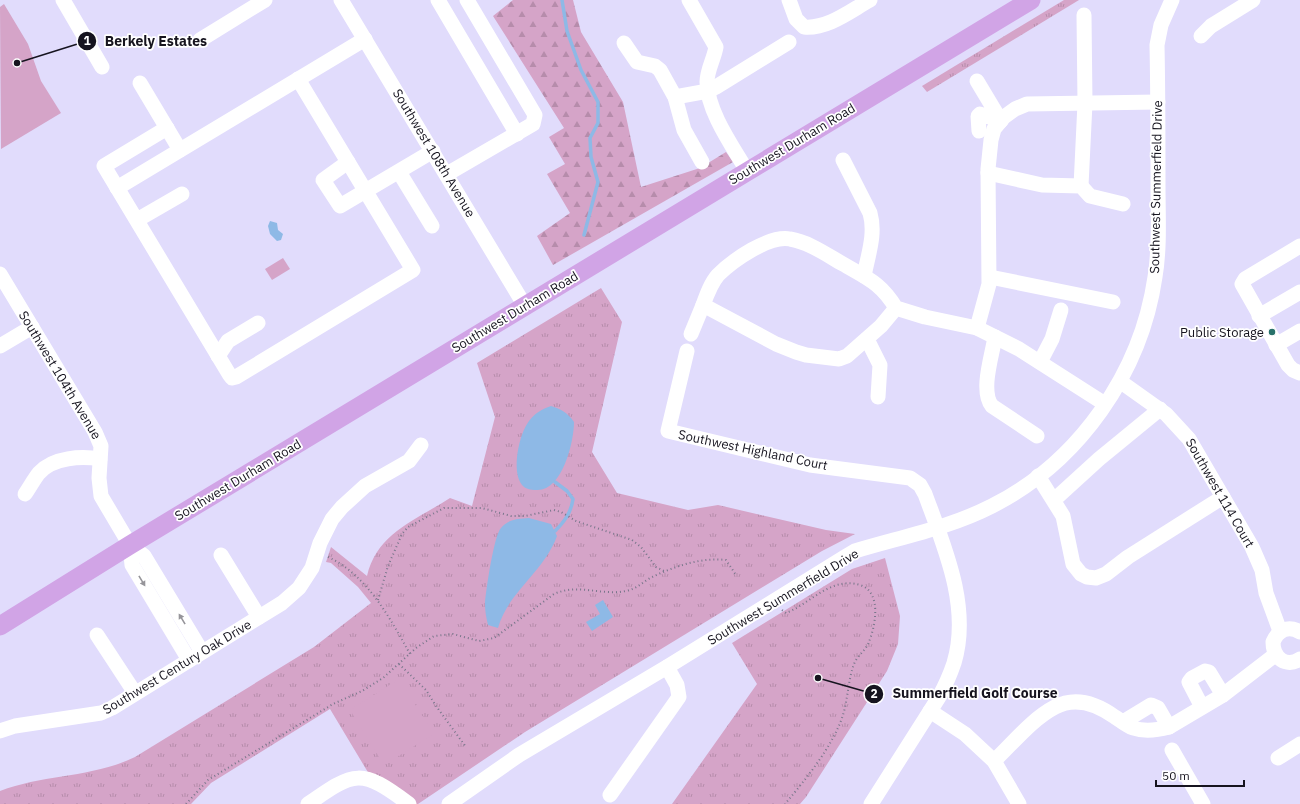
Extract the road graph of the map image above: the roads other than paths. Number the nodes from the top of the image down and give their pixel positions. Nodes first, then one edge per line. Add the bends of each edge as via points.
1 (62, 0) edge
2 (265, 0) edge
3 (341, 0) edge
4 (438, 0) edge
5 (467, 0) edge
6 (689, 0) edge
7 (789, 0) edge
8 (870, 0) edge
9 (1031, 0) edge
10 (1172, 0) edge
11 (1253, 0) edge
12 (1084, 15) dead end
13 (478, 19) junction
14 (456, 32) junction
15 (1201, 36) dead end
16 (365, 39) junction
17 (200, 40) dead end
18 (789, 42) dead end
19 (624, 43) dead end
20 (102, 67) dead end
21 (298, 79) junction
22 (977, 81) dead end
23 (140, 83) dead end
24 (708, 91) junction
25 (675, 97) junction
26 (1158, 102) junction
27 (1085, 103) junction
28 (1000, 121) junction
29 (166, 128) junction
30 (979, 131) dead end
31 (517, 134) junction
32 (180, 150) junction
33 (433, 151) junction
34 (843, 160) dead end
35 (348, 162) junction
36 (702, 162) dead end
37 (747, 171) junction
38 (399, 172) junction
39 (988, 173) junction
40 (447, 174) junction
41 (1081, 186) junction
42 (117, 188) junction
43 (366, 192) junction
44 (182, 194) dead end
45 (1124, 204) dead end
46 (137, 220) junction
47 (432, 226) dead end
48 (1300, 246) edge
49 (0, 274) edge
50 (864, 276) junction
51 (990, 276) junction
52 (1300, 292) edge
53 (1113, 302) dead end
54 (703, 304) junction
55 (525, 306) junction
56 (896, 308) junction
57 (1061, 310) dead end
58 (1259, 316) junction
59 (258, 323) dead end
60 (32, 327) junction
61 (977, 328) junction
62 (1300, 331) edge
63 (691, 334) dead end
64 (995, 337) junction
65 (867, 338) junction
66 (1276, 345) junction
67 (0, 346) edge
68 (687, 351) dead end
69 (218, 356) junction
70 (1040, 362) junction
71 (1300, 373) edge
72 (1121, 382) junction
73 (878, 397) dead end
74 (1105, 404) junction
75 (1160, 409) junction
76 (1037, 436) dead end
77 (421, 446) dead end
78 (100, 459) junction
79 (1038, 476) junction
80 (25, 494) dead end
81 (1223, 497) junction
82 (1054, 500) junction
83 (937, 527) junction
84 (130, 545) junction
85 (221, 555) dead end
86 (259, 617) junction
87 (0, 626) edge
88 (1280, 631) junction
89 (1300, 632) edge
90 (97, 635) dead end
91 (1275, 655) junction
92 (195, 656) junction
93 (1300, 660) edge
94 (667, 667) junction
95 (135, 693) junction
96 (1223, 695) junction
97 (1202, 707) junction
98 (930, 711) junction
99 (1123, 722) junction
100 (1169, 727) junction
101 (0, 731) edge
102 (1300, 744) edge
103 (1172, 750) dead end
104 (1278, 758) dead end
105 (994, 762) junction
106 (610, 795) dead end
107 (308, 804) edge
108 (409, 804) edge
109 (449, 804) edge
110 (872, 804) edge
111 (1019, 804) edge
112 (1204, 804) edge

1 - 20 street
2 - 17 street
3 - 16 street, Southwest 108th Avenue
4 - 14 street
5 - 13 street
6 - 24 street via 716,47 708,72
7 - 8 street via 796,19 804,27 814,28 833,21
9 - 37 main road, Southwest Durham Road
10 - 26 street, Southwest Summerfield Drive via 1161,25 1158,45
11 - 15 street
12 - 27 street
13 - 14 street
13 - 31 street via 535,115 533,124
14 - 31 street
16 - 21 street
16 - 33 street, Southwest 108th Avenue
18 - 24 street
19 - 25 street via 637,62 655,66 660,70
21 - 32 street
21 - 35 street
22 - 28 street
23 - 29 street
24 - 25 street
24 - 37 street via 719,121
25 - 36 street via 684,130
26 - 27 street
26 - 72 street, Southwest Summerfield Drive via 1156,276 1143,331
27 - 28 street via 1027,104 1015,109
27 - 41 street
28 - 30 street via 980,114
28 - 39 street via 991,140
29 - 32 street
29 - 42 street via 104,166
31 - 40 street
32 - 42 street
33 - 38 street
33 - 40 street, Southwest 108th Avenue
34 - 50 street via 873,223
35 - 43 street
35 - 43 street via 324,178 327,188 340,206
37 - 55 main road, Southwest Durham Road
38 - 43 street
38 - 47 street
39 - 41 street via 1042,185
39 - 51 street
40 - 55 street, Southwest 108th Avenue
41 - 45 street via 1090,196
42 - 46 street
43 - 69 street via 413,270 236,378 232,378
44 - 46 street
46 - 69 street
48 - 58 street via 1243,281 1242,287
49 - 60 street, Southwest 104th Avenue
50 - 54 street via 798,241 773,240 751,251 719,275
50 - 56 street via 888,294
51 - 53 street
51 - 61 street
52 - 58 street
54 - 63 street
54 - 65 street via 776,344 806,355 839,359 847,356
55 - 84 main road, Southwest Durham Road
56 - 61 street
56 - 65 street
57 - 70 street via 1052,339
58 - 66 street
59 - 69 street via 228,341
60 - 67 street
60 - 78 street, Southwest 104th Avenue via 95,432 101,446
61 - 64 street
62 - 66 street
64 - 70 street
64 - 76 street via 986,386 988,399 992,406
65 - 73 street via 880,365
66 - 71 street via 1288,365
68 - 83 street, Southwest Highland Court via 668,431 810,465 910,478 920,485 925,494
70 - 74 street
72 - 74 street, Southwest Summerfield Drive
72 - 75 street, Southwest 114 Court
74 - 79 street, Southwest Summerfield Drive via 1080,437
75 - 81 street, Southwest 114 Court via 1189,439
75 - 82 street
77 - 86 street, Southwest Century Oak Drive via 409,460 365,486 342,507 332,519 312,568 299,588 282,603
78 - 80 street via 85,457 58,462 40,472
78 - 84 street, Southwest 104th Avenue via 101,496
79 - 82 street
79 - 83 street, Southwest Summerfield Drive via 991,506
81 - 82 street via 1128,557 1106,574 1096,578 1081,574 1073,564 1066,525
81 - 88 street, Southwest 114 Court via 1252,547 1262,570 1266,593
83 - 94 street, Southwest Summerfield Drive via 855,551
83 - 98 street via 955,587 959,626 954,663
84 - 87 main road, Southwest Durham Road
84 - 92 street, Southwest 104th Avenue via 144,556
85 - 86 street, Southwest Century Oak Drive
86 - 92 street, Southwest Century Oak Drive
88 - 89 street via 1293,629
88 - 91 street via 1273,642
90 - 95 street
91 - 93 street via 1286,662
91 - 96 street
92 - 95 street, Southwest Century Oak Drive
94 - 106 street via 677,685 679,697
94 - 109 street, Southwest Summerfield Drive via 519,755
95 - 101 street, Southwest Century Oak Drive via 101,713 15,726
96 - 97 street
96 - 97 street via 1209,672 1205,671 1192,678 1189,682
97 - 100 street
98 - 105 street via 965,734
98 - 110 street
99 - 100 street via 1141,730
99 - 100 street via 1151,705 1158,708
99 - 105 street via 1088,702 1056,706 1041,716
102 - 104 street
103 - 112 street
105 - 111 street
107 - 108 street via 338,783 352,778 369,779

